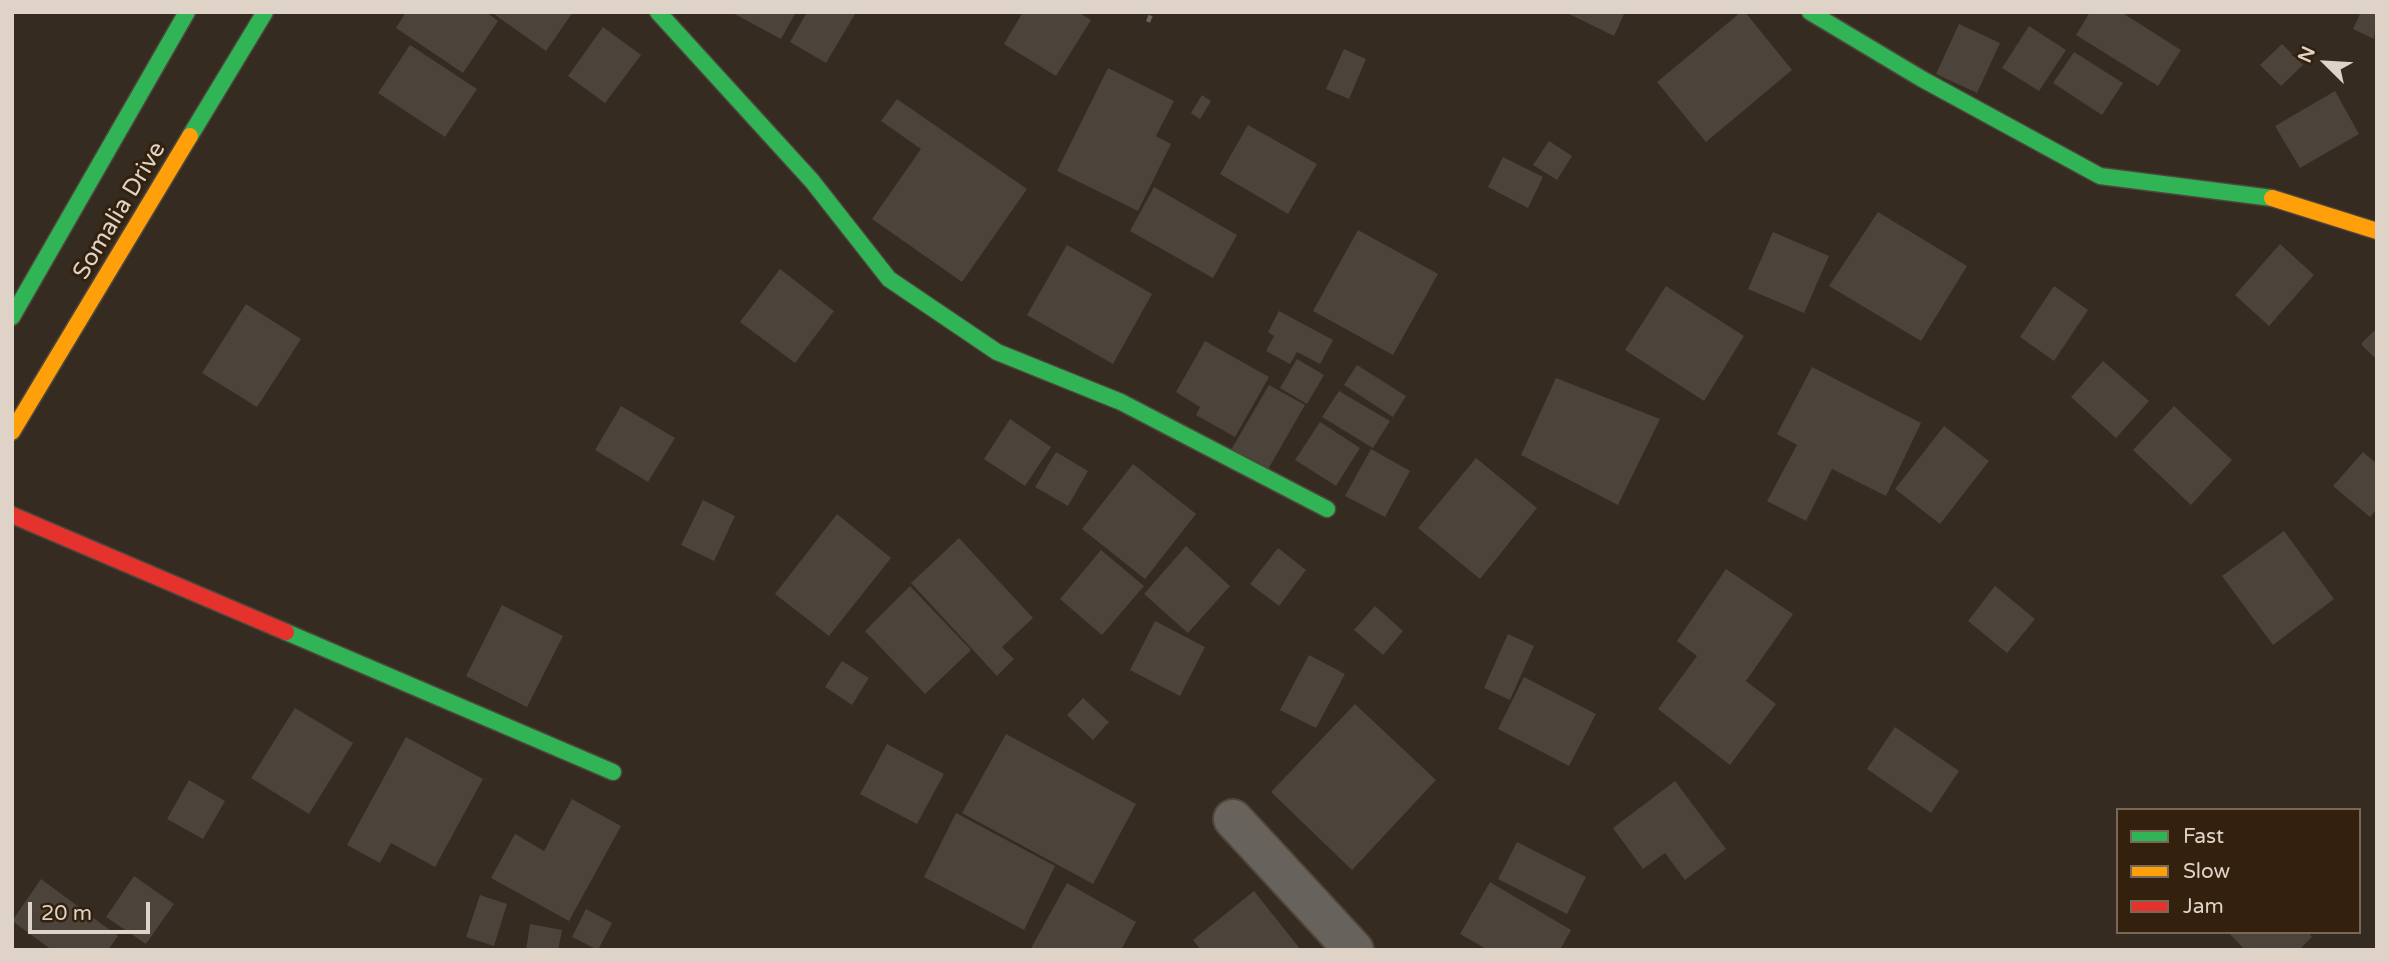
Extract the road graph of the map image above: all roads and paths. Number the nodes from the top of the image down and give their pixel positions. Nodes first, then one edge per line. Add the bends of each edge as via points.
1 (187, 12) edge
2 (265, 12) edge
3 (658, 12) edge
4 (1152, 12) edge
5 (1810, 12) edge
6 (1148, 22) dead end
7 (2377, 231) edge
8 (12, 317) edge
9 (12, 432) edge
10 (1327, 509) dead end
11 (12, 515) edge
12 (613, 772) dead end
13 (1233, 819) dead end
14 (1354, 950) edge

1 - 8 street, Somalia Drive
2 - 9 street, Somalia Drive
3 - 10 street via 812,181 889,279 997,352 1121,402
4 - 6 path
5 - 7 street via 2100,176 2276,198
11 - 12 street
13 - 14 street

